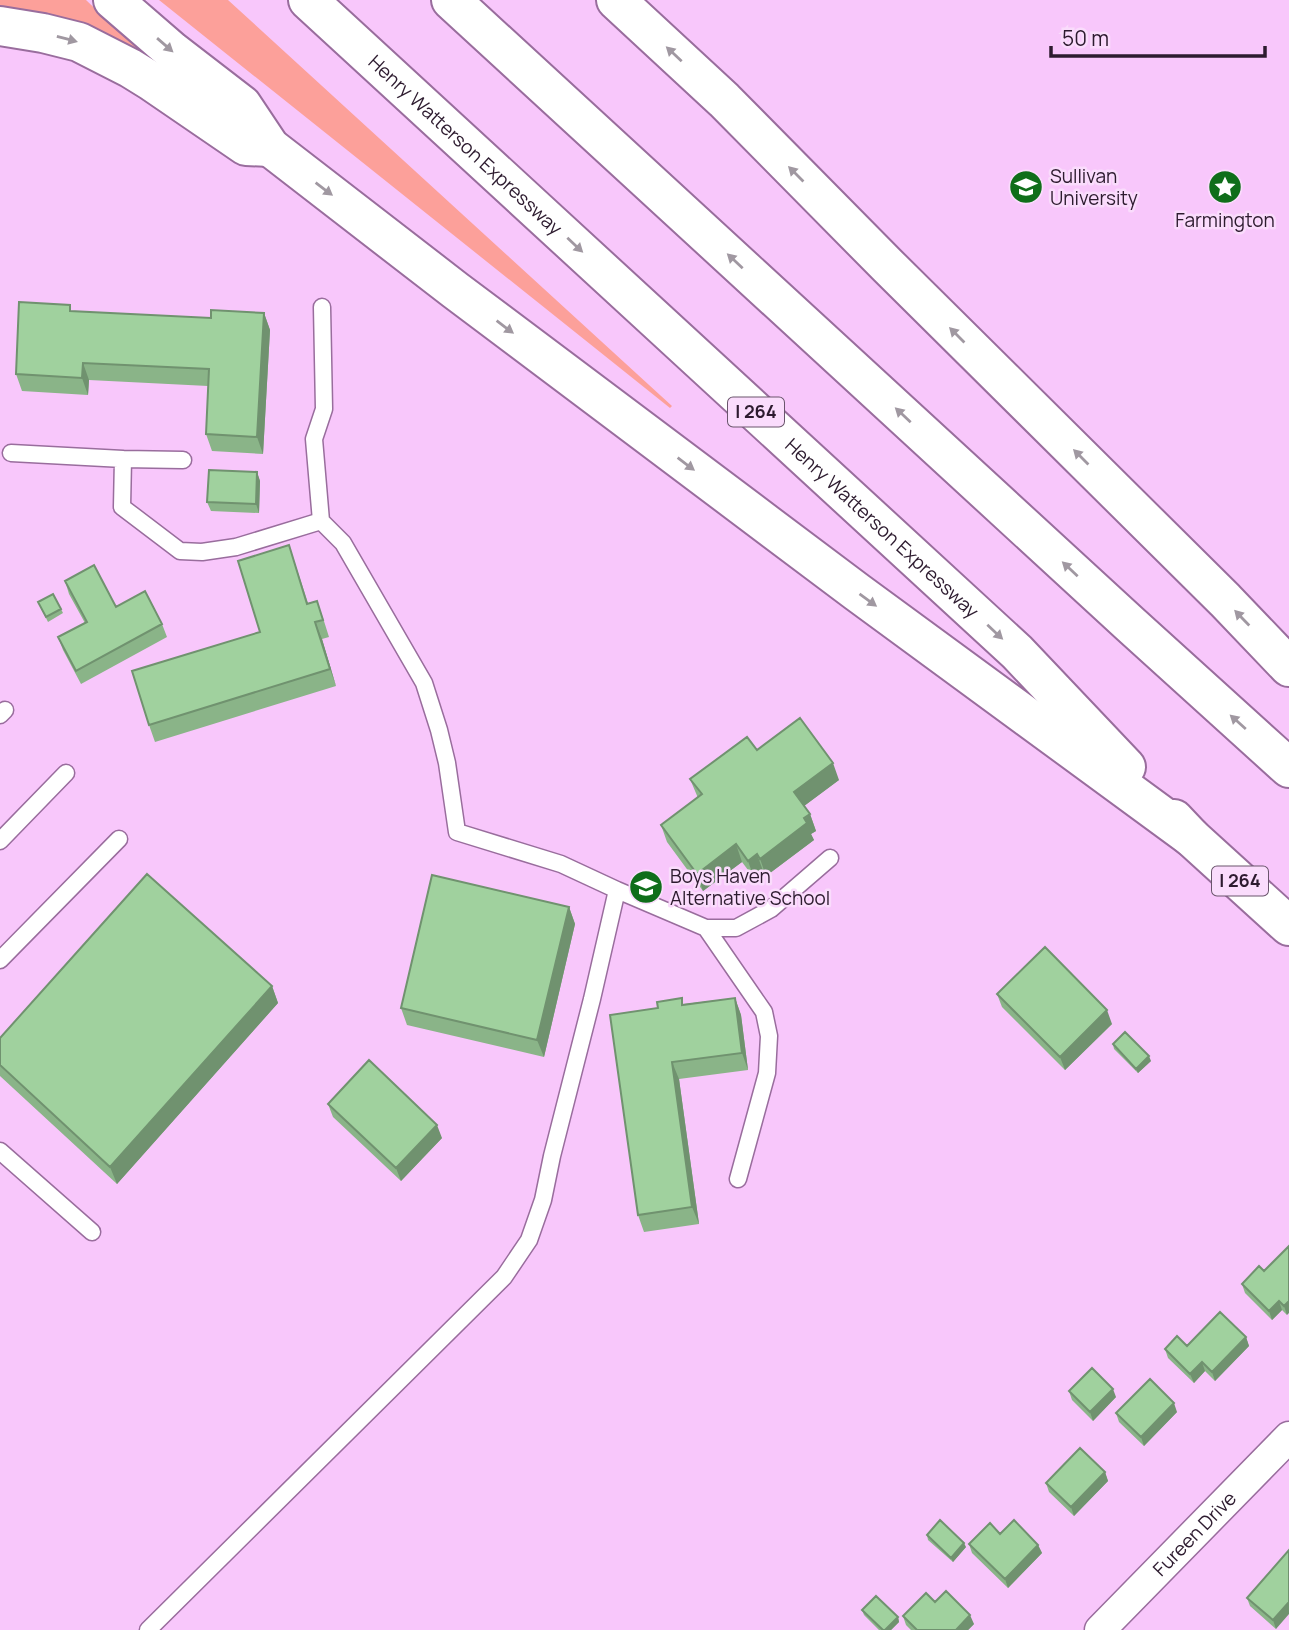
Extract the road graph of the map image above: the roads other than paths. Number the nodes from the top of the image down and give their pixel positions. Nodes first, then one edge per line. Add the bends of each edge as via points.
1 (114, 0) edge
2 (309, 0) edge
3 (451, 0) edge
4 (616, 0) edge
5 (0, 26) edge
6 (270, 147) junction
7 (322, 307) dead end
8 (11, 453) dead end
9 (123, 459) junction
10 (183, 460) dead end
11 (321, 521) junction
12 (1289, 667) edge
13 (1289, 768) edge
14 (66, 774) dead end
15 (1191, 837) junction
16 (119, 839) dead end
17 (0, 841) edge
18 (830, 858) dead end
19 (617, 890) junction
20 (1289, 926) edge
21 (706, 928) junction
22 (0, 960) edge
23 (0, 1151) edge
24 (738, 1180) dead end
25 (92, 1232) dead end
26 (1289, 1437) edge
27 (148, 1630) edge
28 (1101, 1630) edge

1 -> 6 highway via 242,105
2 -> 15 highway, Henry Watterson Expressway / I 264 via 1017,652
13 -> 3 highway
12 -> 4 highway via 724,100
5 -> 6 highway via 79,42 151,81 246,146
6 -> 15 highway via 857,592
7 - 11 lane via 324,409 314,439
8 - 9 lane
9 - 10 lane
9 - 11 lane via 122,507 180,551 236,547
11 - 19 lane via 343,543 424,683 447,762 457,832 561,864
14 - 17 lane
15 - 20 highway, Henry Watterson Expressway / I 264
16 - 22 lane
18 - 21 lane via 771,909 736,928
19 - 21 lane
19 - 27 lane via 543,1200 516,1261
21 - 24 lane via 764,1012 769,1036 767,1073
23 - 25 lane
26 - 28 street, Fureen Drive

